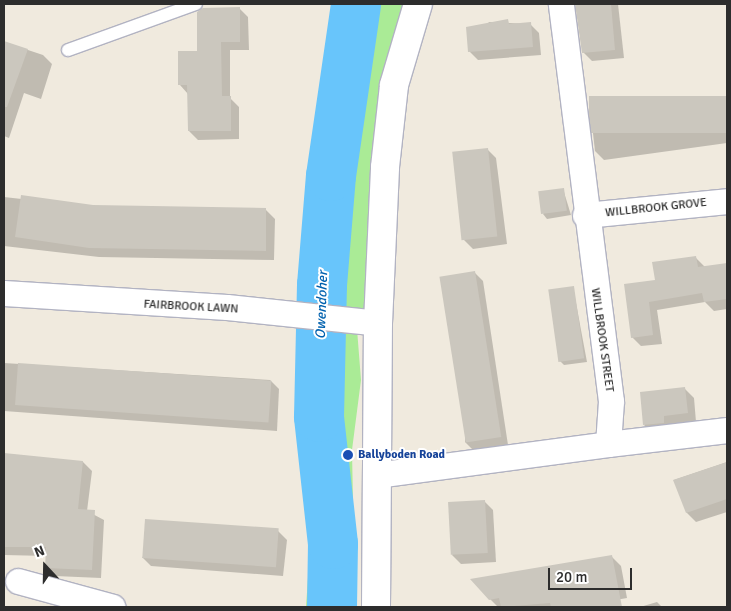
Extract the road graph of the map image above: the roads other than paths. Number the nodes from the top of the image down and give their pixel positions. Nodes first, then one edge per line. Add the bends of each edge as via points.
1 (196, 4) edge
2 (418, 4) edge
3 (561, 4) edge
4 (68, 50) dead end
5 (727, 201) edge
6 (586, 215) junction
7 (4, 294) edge
8 (378, 323) junction
9 (727, 430) edge
10 (608, 444) junction
11 (376, 475) junction
12 (18, 580) dead end
13 (113, 607) edge
14 (376, 607) edge

1 - 4 lane
2 - 8 main road via 394,85
3 - 6 street, WILLBROOK STREET
5 - 6 street, WILLBROOK GROVE
6 - 10 street, WILLBROOK STREET via 610,401
7 - 8 street, FAIRBROOK LAWN via 227,307
8 - 11 main road
9 - 10 street
10 - 11 street
11 - 14 main road
12 - 13 street

